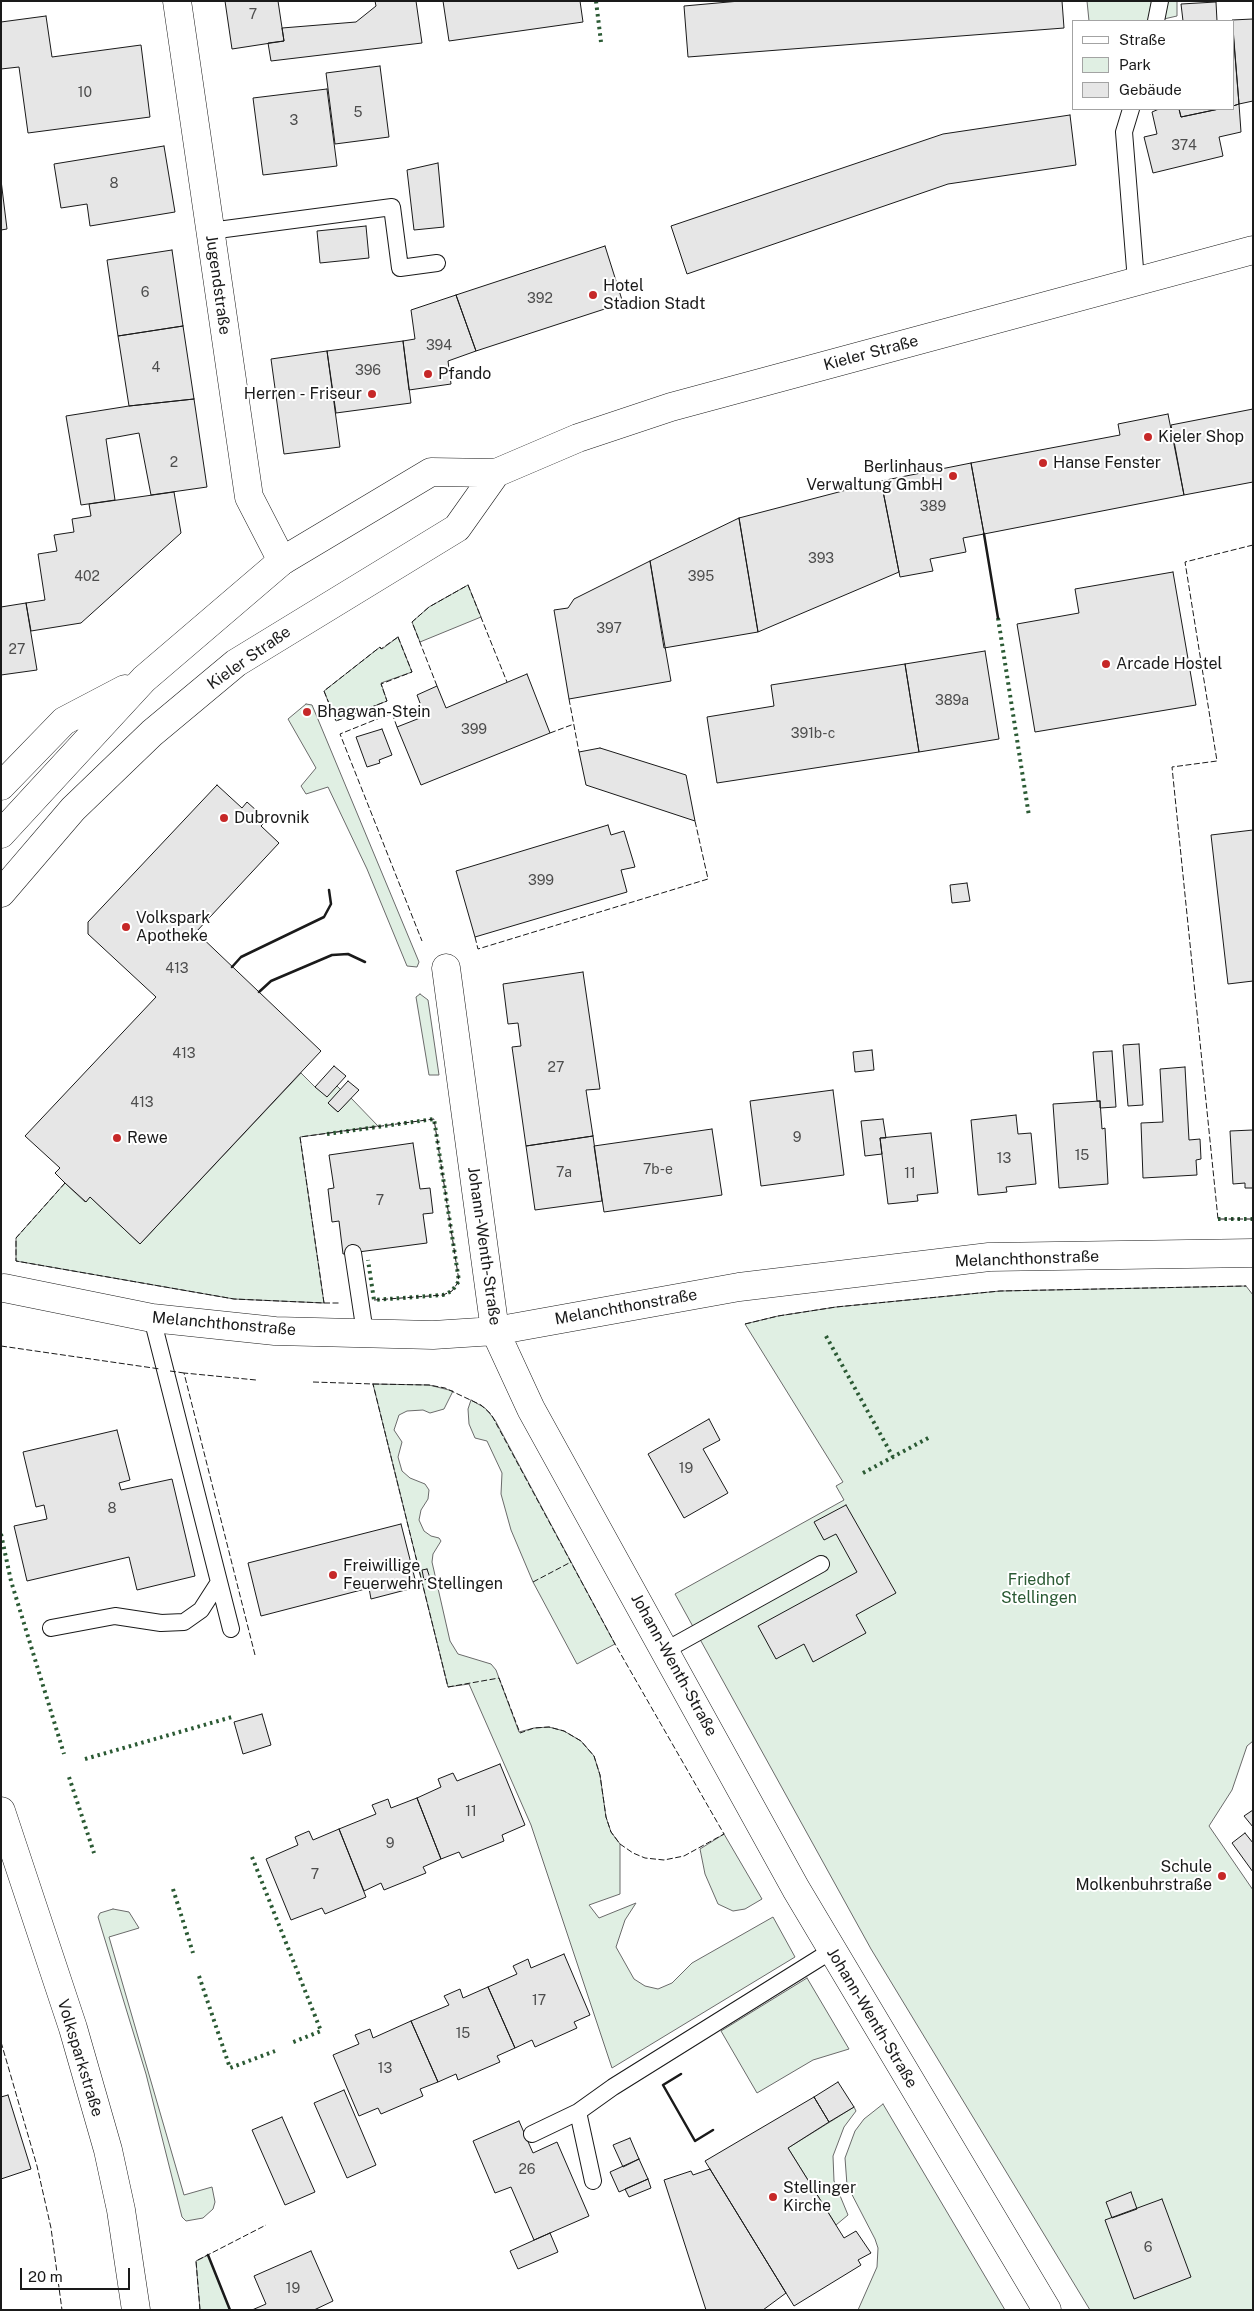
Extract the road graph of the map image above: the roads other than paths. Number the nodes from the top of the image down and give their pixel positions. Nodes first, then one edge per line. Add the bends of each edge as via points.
1 (177, 1) edge
2 (1160, 1) edge
3 (1156, 20) edge
4 (1131, 110) edge
5 (210, 231) junction
6 (1253, 250) edge
7 (437, 263) dead end
8 (1136, 282) junction
9 (496, 473) junction
10 (282, 561) junction
11 (144, 679) junction
12 (4, 780) edge
13 (1, 834) edge
14 (1, 893) edge
15 (446, 968) dead end
16 (353, 1253) dead end
17 (1253, 1253) edge
18 (2, 1288) edge
19 (152, 1318) junction
20 (495, 1331) junction
21 (365, 1333) junction
22 (821, 1564) dead end
23 (219, 1582) junction
24 (51, 1628) dead end
25 (231, 1630) dead end
26 (666, 1650) junction
27 (1, 1811) edge
28 (831, 1950) junction
29 (578, 2112) junction
30 (532, 2134) dead end
31 (593, 2181) dead end
32 (136, 2310) edge
33 (1047, 2310) edge

1 - 5 street, Jugendstraße
2 - 3 lane
4 - 8 lane via 1124,132
5 - 7 lane via 392,207 400,268
5 - 10 street, Jugendstraße via 249,497
6 - 8 street, Kieler Straße
8 - 9 street, Kieler Straße via 671,407 578,438
9 - 10 street, Kieler Straße via 431,472
9 - 14 street, Kieler Straße via 456,528 236,663 152,733 73,808
10 - 11 street, Kieler Straße
11 - 12 street, Kieler Straße via 64,721
11 - 13 street, Kieler Straße
15 - 20 street, Johann-Wenth-Straße
16 - 21 lane
17 - 20 street, Melanchthonstraße via 989,1257 739,1286
18 - 19 street, Melanchthonstraße
19 - 21 street, Melanchthonstraße via 275,1331
19 - 23 lane
20 - 21 street, Melanchthonstraße via 433,1335
20 - 26 street, Johann-Wenth-Straße via 531,1409
22 - 26 lane
23 - 24 lane via 201,1610 184,1622 161,1624 115,1616
23 - 25 lane
26 - 28 street, Johann-Wenth-Straße
27 - 32 street, Volksparkstraße via 108,2150
28 - 29 lane via 612,2087
28 - 33 street, Johann-Wenth-Straße
29 - 30 lane
29 - 31 lane

